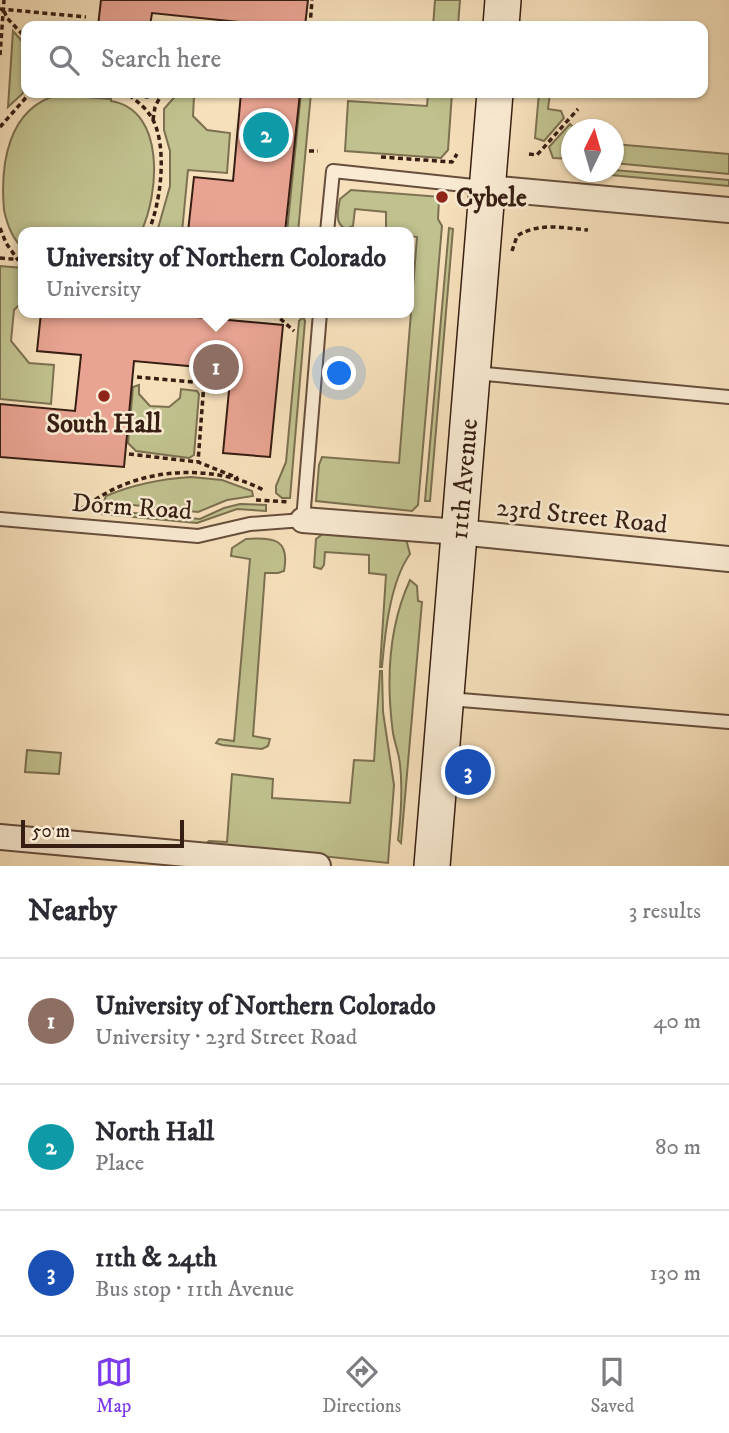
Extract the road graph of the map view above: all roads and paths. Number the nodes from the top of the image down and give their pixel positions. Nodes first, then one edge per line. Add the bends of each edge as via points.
1 (4, 0) edge
2 (312, 0) edge
3 (503, 0) edge
4 (2, 9) edge
5 (86, 18) dead end
6 (310, 21) edge
7 (501, 21) edge
8 (21, 33) edge
9 (0, 55) edge
10 (26, 98) edge
11 (132, 98) edge
12 (159, 98) edge
13 (495, 98) edge
14 (578, 109) dead end
15 (153, 120) junction
16 (0, 127) edge
17 (309, 151) dead end
18 (318, 151) dead end
19 (457, 154) dead end
20 (529, 154) dead end
21 (373, 156) dead end
22 (487, 188) junction
23 (729, 210) edge
24 (150, 227) edge
25 (327, 227) edge
26 (0, 228) edge
27 (588, 230) dead end
28 (517, 236) dead end
29 (18, 255) edge
30 (0, 258) edge
31 (18, 260) edge
32 (280, 318) edge
33 (319, 318) edge
34 (294, 331) dead end
35 (472, 373) junction
36 (136, 377) dead end
37 (729, 397) edge
38 (129, 454) dead end
39 (198, 462) junction
40 (250, 483) junction
41 (265, 491) dead end
42 (256, 500) dead end
43 (79, 510) dead end
44 (296, 511) junction
45 (0, 519) edge
46 (459, 533) junction
47 (729, 559) edge
48 (445, 699) junction
49 (729, 722) edge
50 (0, 838) edge
51 (318, 866) edge
52 (432, 866) edge

1 - 4 path
2 - 6 path
3 - 7 main road
4 - 5 path
4 - 8 path
4 - 9 path
10 - 16 path
11 - 15 path
12 - 15 path
13 - 22 main road, 11th Avenue
14 - 20 path via 537,155
15 - 24 path via 162,172
17 - 18 path
19 - 21 path via 452,162
22 - 23 street
22 - 25 lane via 332,171
22 - 35 main road, 11th Avenue
26 - 29 path
27 - 28 path via 542,226
30 - 31 path
32 - 34 path
33 - 44 lane
35 - 37 lane
35 - 46 main road, 11th Avenue
36 - 39 path via 204,383
38 - 39 path
39 - 40 path
40 - 41 path
40 - 43 path via 199,472 160,476 124,484
42 - 44 path
44 - 45 lane, Dorm Road via 198,536
44 - 46 street, 23rd Street Road
46 - 47 street, 23rd Street Road
46 - 48 main road, 11th Avenue
48 - 49 lane
48 - 52 main road, 11th Avenue
50 - 51 street

